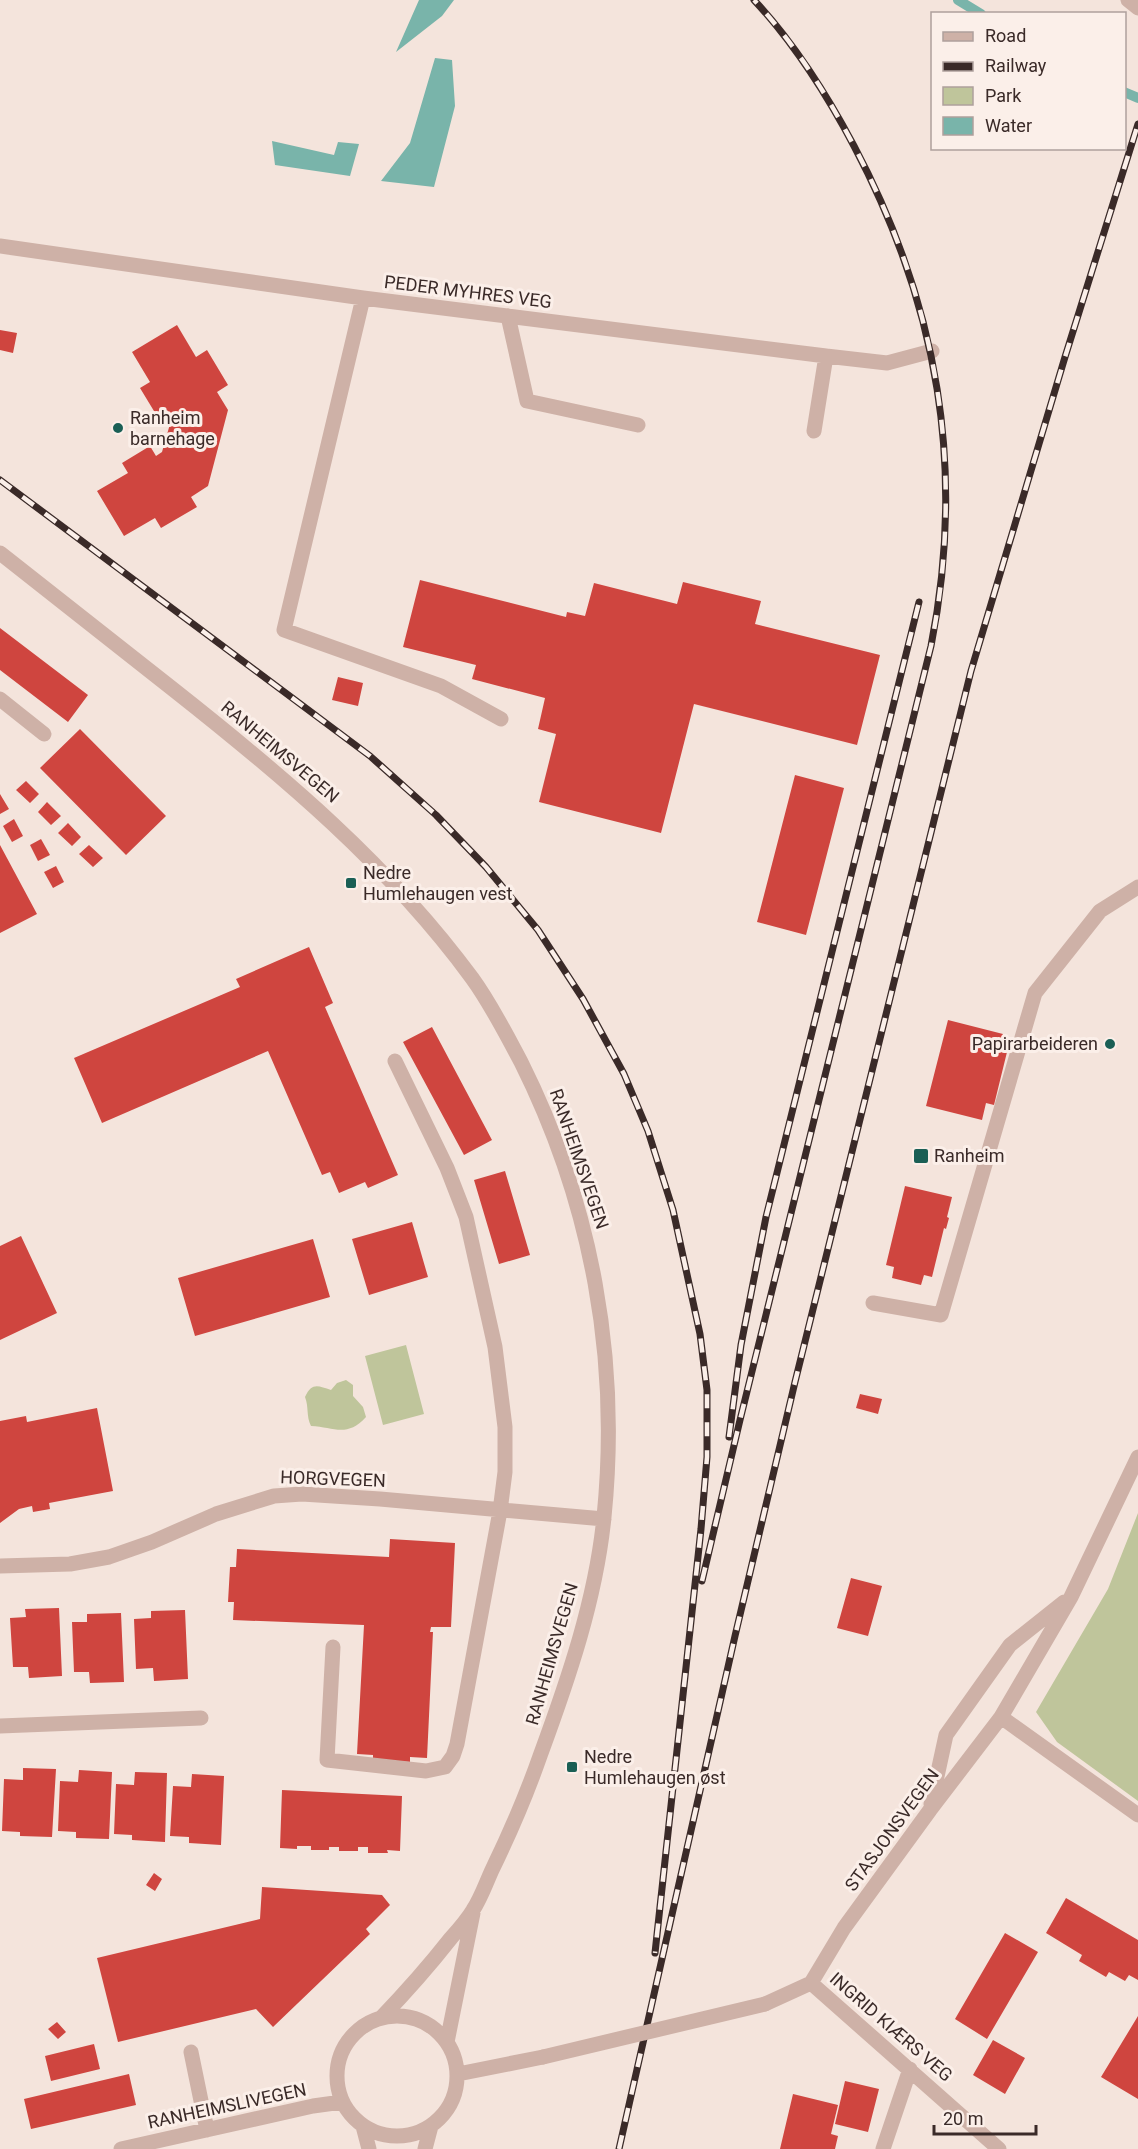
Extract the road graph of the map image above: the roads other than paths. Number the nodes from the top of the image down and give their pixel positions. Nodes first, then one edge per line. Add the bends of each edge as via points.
1 (1128, 0) edge
2 (1138, 8) edge
3 (0, 246) edge
4 (363, 298) junction
5 (508, 316) junction
6 (932, 351) dead end
7 (826, 356) junction
8 (639, 425) dead end
9 (814, 431) dead end
10 (0, 553) edge
11 (0, 699) edge
12 (501, 719) dead end
13 (44, 734) dead end
14 (1138, 887) edge
15 (395, 1060) dead end
16 (873, 1303) dead end
17 (1138, 1457) edge
18 (500, 1511) junction
19 (604, 1519) junction
20 (0, 1566) edge
21 (1071, 1597) junction
22 (333, 1647) dead end
23 (1001, 1717) junction
24 (201, 1718) dead end
25 (0, 1726) edge
26 (930, 1810) junction
27 (1138, 1815) edge
28 (473, 1910) junction
29 (811, 1983) junction
30 (381, 2018) junction
31 (447, 2042) junction
32 (191, 2052) dead end
33 (910, 2070) junction
34 (458, 2074) junction
35 (342, 2102) junction
36 (363, 2126) junction
37 (431, 2126) junction
38 (207, 2130) junction
39 (121, 2149) edge
40 (369, 2149) edge
41 (425, 2149) edge
42 (883, 2149) edge
43 (999, 2149) edge

1 - 2 street
3 - 4 street, PEDER MYHRES VEG
4 - 5 street, PEDER MYHRES VEG
4 - 12 street via 284,630 441,686
5 - 7 street, PEDER MYHRES VEG
5 - 8 street via 527,401
6 - 7 street, PEDER MYHRES VEG via 886,363
7 - 9 street
10 - 19 street, RANHEIMSVEGEN via 325,815 384,872 475,982 542,1105 591,1257 604,1336 609,1412
11 - 13 street
14 - 16 street via 1100,911 1035,993 941,1315
15 - 18 street via 447,1168 480,1274 505,1426 506,1472
17 - 21 street, STASJONSVEGEN
18 - 19 street, HORGVEGEN
18 - 20 street, HORGVEGEN via 302,1494 274,1496 216,1514 109,1557 70,1564
18 - 22 street via 457,1744 445,1767 426,1771 327,1760
19 - 28 street, RANHEIMSVEGEN via 589,1605 560,1704 523,1805
21 - 23 street, STASJONSVEGEN
21 - 26 street via 1010,1645 946,1735
23 - 26 street, STASJONSVEGEN
23 - 27 street
24 - 25 street
26 - 29 street, STASJONSVEGEN via 844,1928
28 - 30 street, RANHEIMSVEGEN via 426,1971
28 - 31 street, RANHEIMSVEGEN
29 - 33 street, INGRID KIÆRS VEG
29 - 34 street, bridge via 765,2004
30 - 31 street via 402,2016 422,2021
30 - 35 street via 362,2026 347,2041 337,2081
31 - 34 street
32 - 38 street
33 - 42 street
33 - 43 street, INGRID KIÆRS VEG
34 - 37 street via 455,2094 446,2112
35 - 36 street
35 - 38 street, RANHEIMSLIVEGEN
36 - 37 street via 394,2136 414,2134
36 - 40 street
37 - 41 street
38 - 39 street, RANHEIMSLIVEGEN

